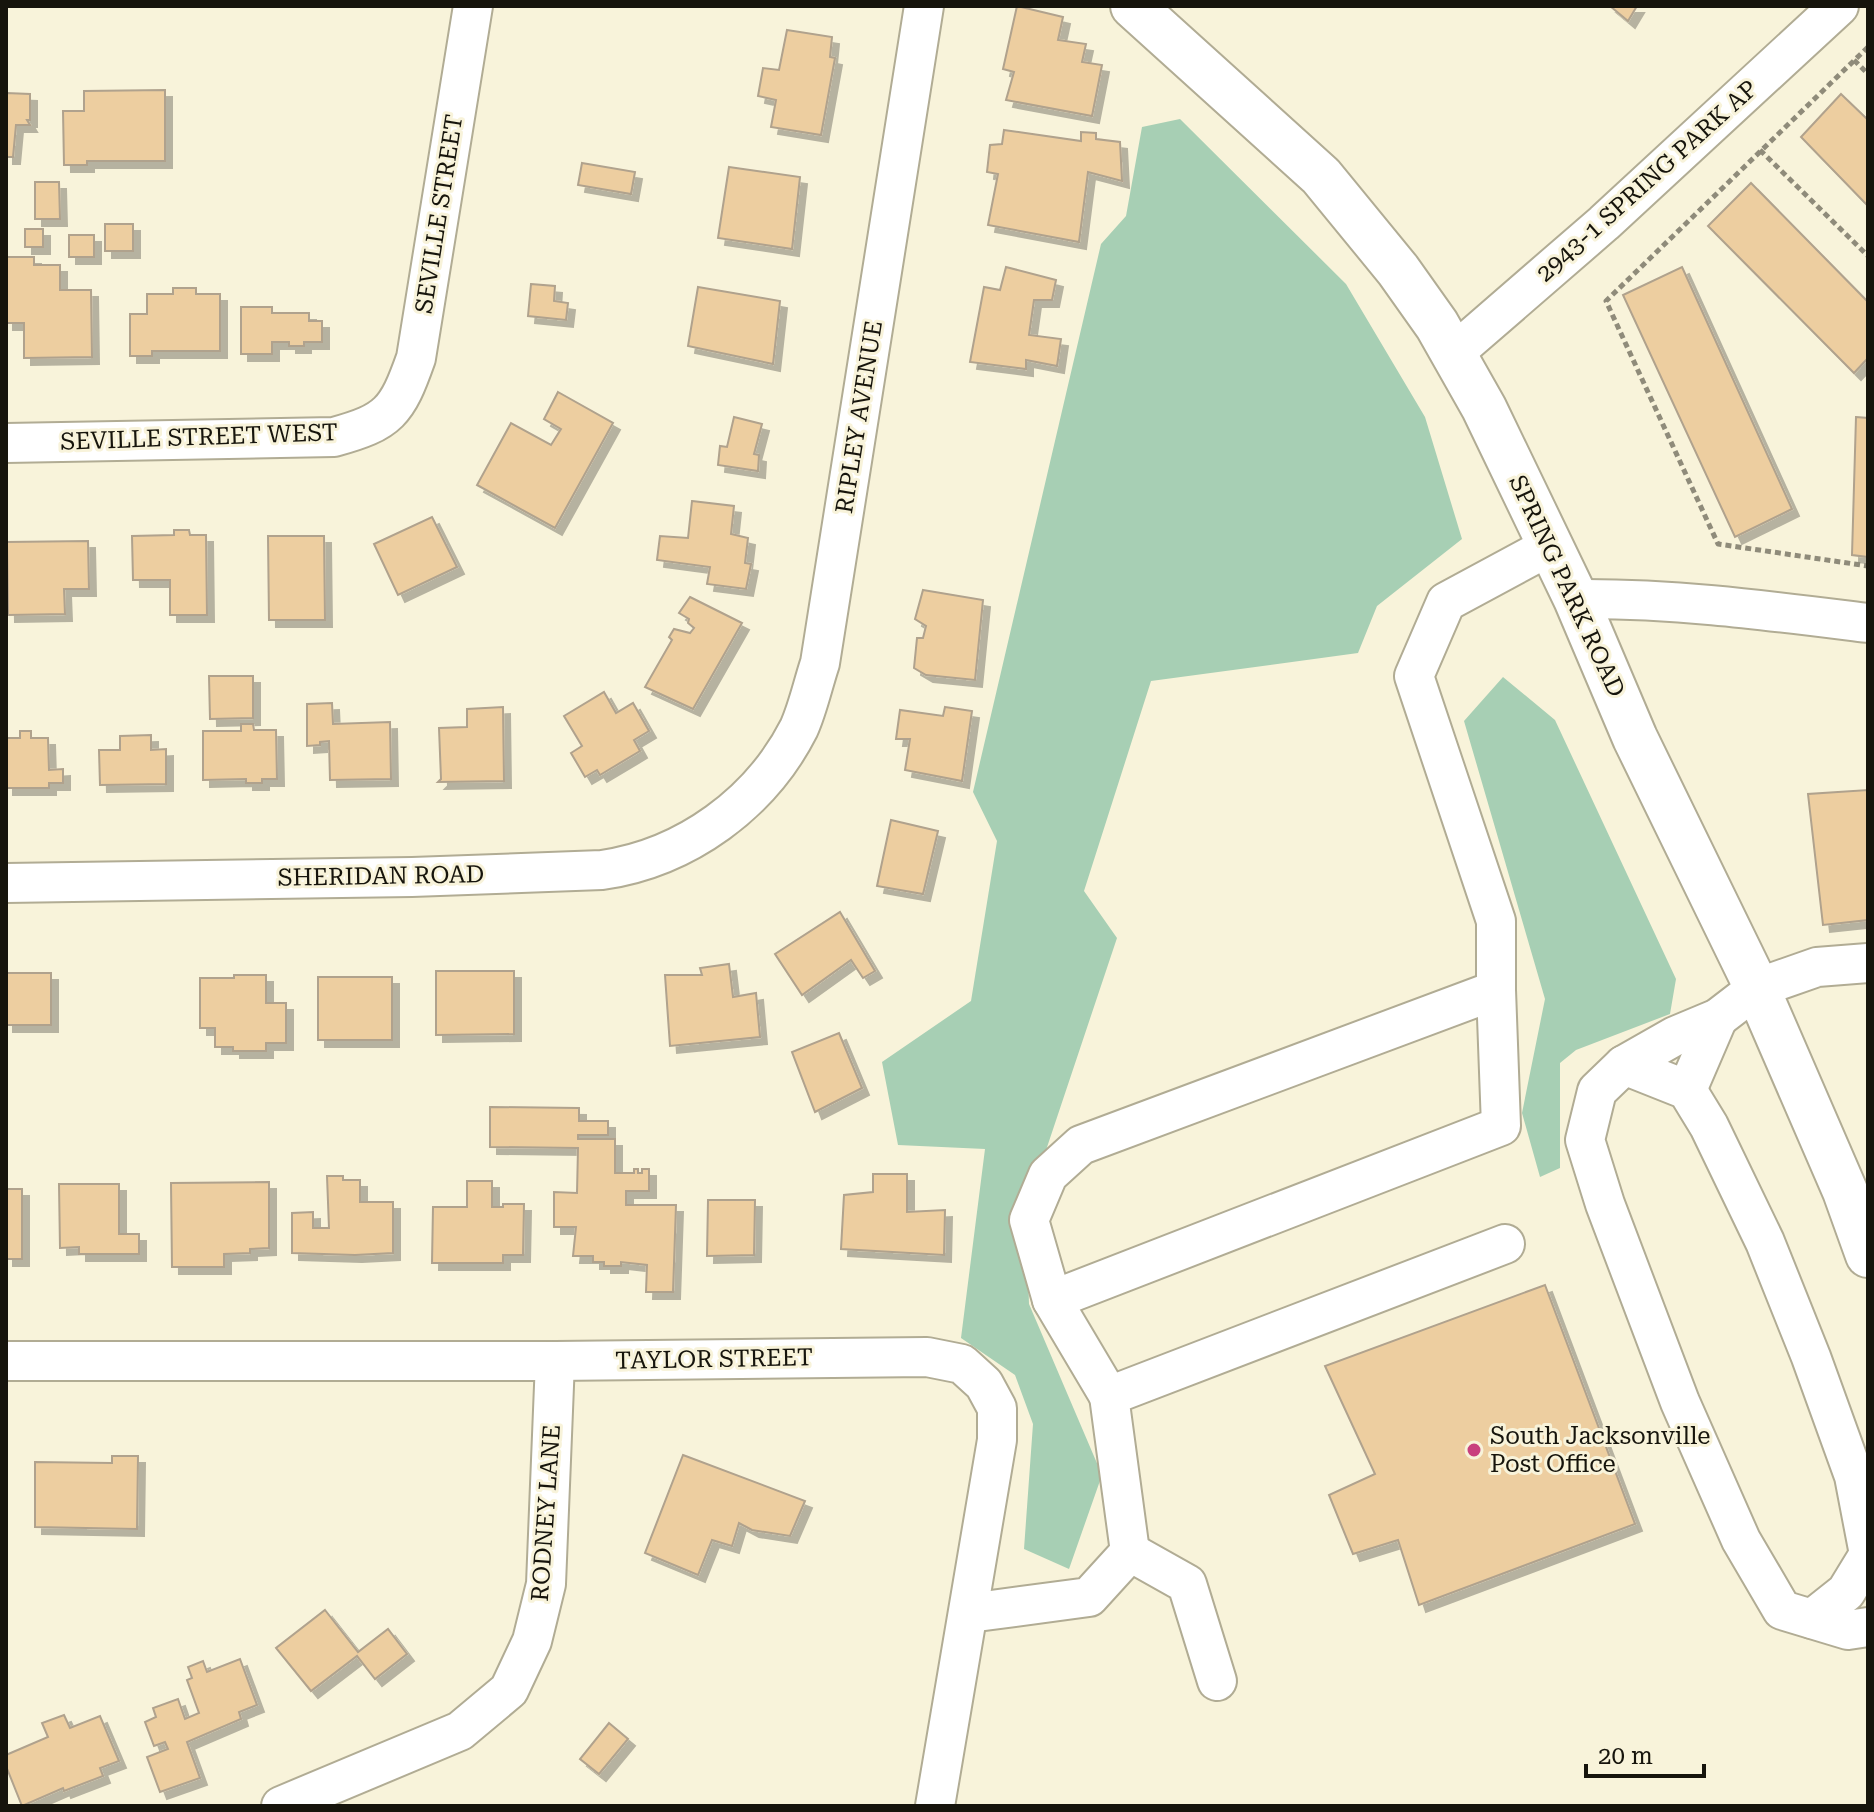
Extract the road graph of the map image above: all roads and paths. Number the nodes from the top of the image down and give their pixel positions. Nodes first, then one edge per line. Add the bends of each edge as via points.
1 (473, 6) edge
2 (924, 6) edge
3 (1133, 6) edge
4 (1839, 6) edge
5 (1868, 47) edge
6 (1854, 60) junction
7 (1868, 74) edge
8 (1760, 150) junction
9 (1868, 256) edge
10 (1454, 353) junction
11 (387, 416) joint
12 (6, 443) edge
13 (1550, 546) junction
14 (1868, 566) edge
15 (1576, 599) junction
16 (1868, 623) edge
17 (741, 806) joint
18 (6, 883) edge
19 (1868, 963) edge
20 (1757, 988) junction
21 (1496, 990) junction
22 (1718, 1018) junction
23 (1624, 1065) junction
24 (1687, 1090) junction
25 (1505, 1244) dead end
26 (1868, 1255) edge
27 (1052, 1300) junction
28 (6, 1361) edge
29 (555, 1361) junction
30 (1109, 1396) junction
31 (1868, 1549) edge
32 (1130, 1552) junction
33 (1868, 1556) edge
34 (969, 1613) junction
35 (1812, 1619) junction
36 (1868, 1627) edge
37 (1217, 1681) dead end
38 (281, 1806) edge
39 (935, 1806) edge

1 - 11 street, SEVILLE STREET via 416,358 405,389
2 - 17 street, RIPLEY AVENUE via 820,663 799,727 764,783
3 - 10 main road, SPRING PARK ROAD via 1321,176 1398,270
4 - 10 street, 2943-1 SPRING PARK AP
5 - 6 path
6 - 7 path
6 - 8 path
8 - 9 path
8 - 14 path via 1606,301 1718,544
10 - 13 main road, SPRING PARK ROAD
11 - 12 street, SEVILLE STREET WEST via 334,437
13 - 15 main road, SPRING PARK ROAD
13 - 21 street via 1446,602 1414,676 1496,921
15 - 16 street via 1701,603
15 - 20 main road, SPRING PARK ROAD via 1635,738
17 - 18 street, SHERIDAN ROAD via 680,847 602,870
19 - 20 street via 1817,967
20 - 22 street
20 - 26 main road, SPRING PARK ROAD
21 - 27 street via 1501,1126
21 - 27 street via 1081,1145 1048,1175 1029,1220
22 - 23 street
22 - 24 street
23 - 24 street
23 - 35 street via 1597,1091 1585,1140 1605,1204 1680,1402 1741,1540 1782,1610
24 - 31 street via 1765,1242 1811,1357 1854,1476
25 - 30 street
27 - 30 street
28 - 29 street, TAYLOR STREET
29 - 34 street, TAYLOR STREET via 927,1357 962,1364 984,1384 997,1408 997,1440
29 - 38 street, RODNEY LANE via 546,1584 532,1641 509,1690 460,1731
30 - 32 street
32 - 34 street via 1089,1597
32 - 37 street via 1187,1584
33 - 35 street via 1846,1592
34 - 39 street, TAYLOR STREET
35 - 36 street via 1848,1630

